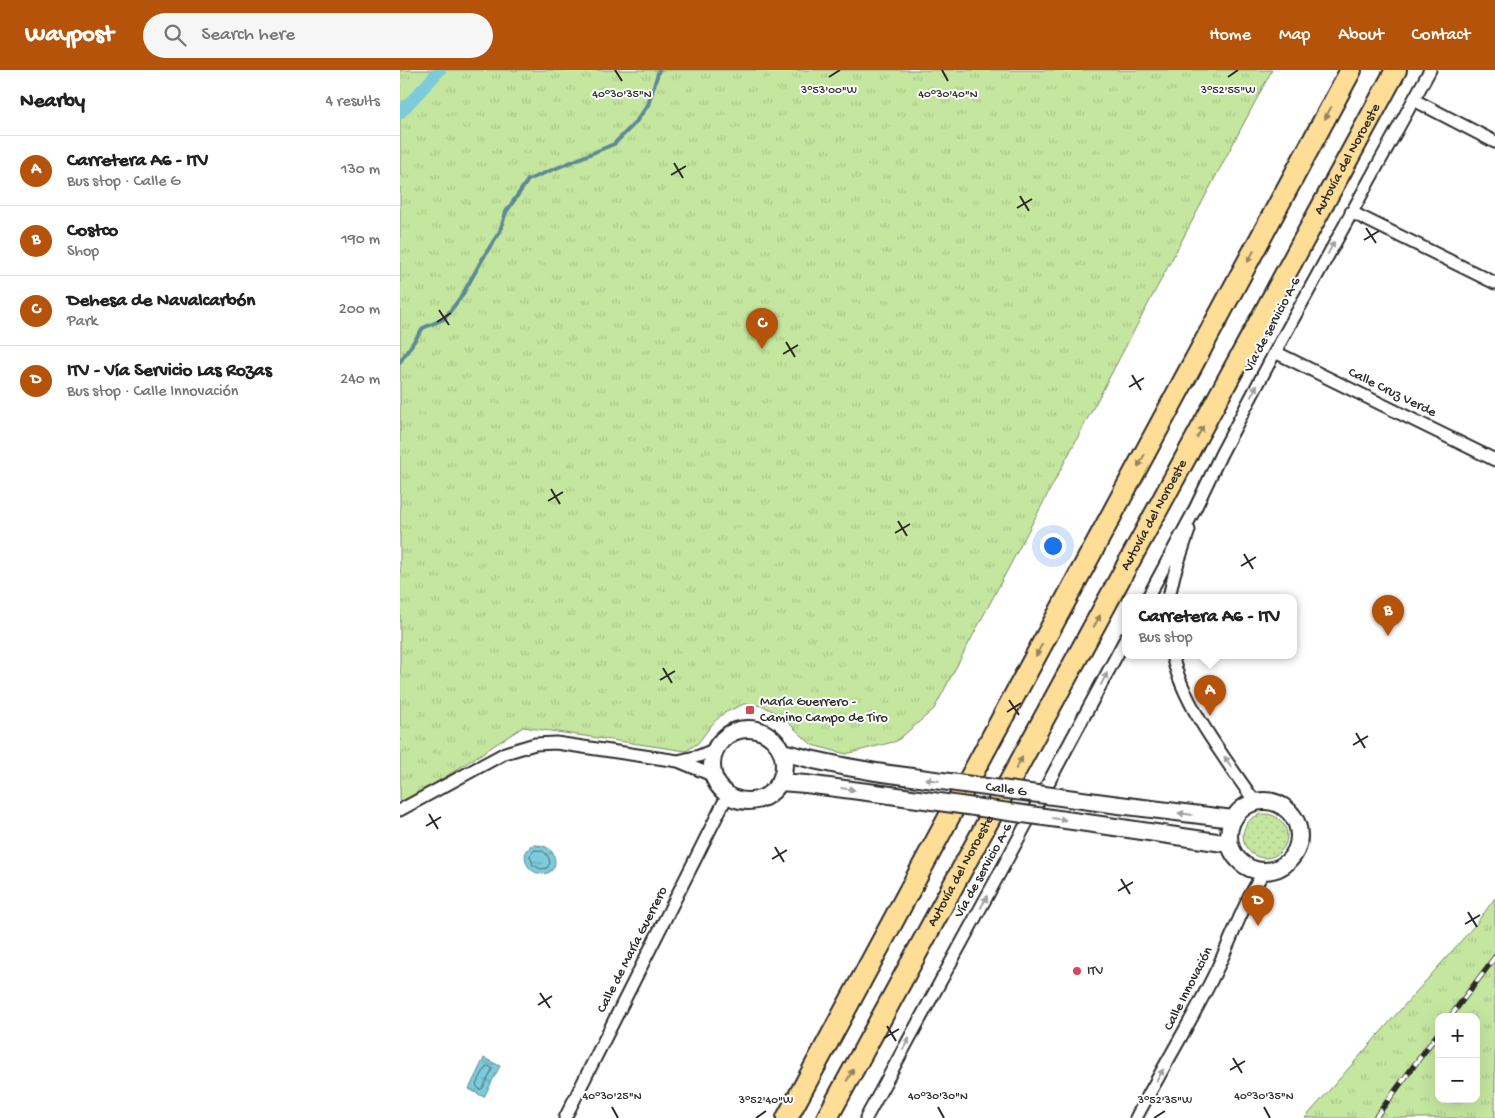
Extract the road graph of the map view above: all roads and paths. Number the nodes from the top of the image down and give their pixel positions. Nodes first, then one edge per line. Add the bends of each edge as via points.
1 (1351, 70) edge
2 (1396, 70) edge
3 (1430, 70) edge
4 (1414, 100) junction
5 (1495, 142) edge
6 (1351, 212) junction
7 (1495, 283) edge
8 (1275, 352) junction
9 (1495, 460) edge
10 (1193, 512) junction
11 (1150, 594) edge
12 (1170, 594) edge
13 (1122, 645) edge
14 (1173, 659) edge
15 (993, 735) junction
16 (716, 749) junction
17 (782, 752) junction
18 (678, 762) junction
19 (714, 776) junction
20 (780, 782) junction
21 (728, 794) junction
22 (1255, 802) junction
23 (400, 810) edge
24 (1233, 819) junction
25 (1230, 844) junction
26 (1264, 872) junction
27 (565, 1118) edge
28 (780, 1118) edge
29 (788, 1118) edge
30 (827, 1118) edge
31 (866, 1118) edge
32 (1136, 1118) edge

1 -> 15 highway
30 -> 2 highway, Autovía del Noroeste
3 - 4 street, Vía de servicio A-6
4 - 5 street
4 - 6 street, Vía de servicio A-6
6 - 7 street
8 -> 6 street, Vía de servicio A-6
8 - 9 street, Calle Cruz Verde
10 -> 8 street, Vía de servicio A-6
10 - 11 street, Vía de servicio A-6
10 - 12 street
31 -> 13 street, Vía de servicio A-6
22 -> 14 street via 1195,711 1176,674
15 - 28 highway via 977,751
15 - 29 highway
16 - 17 street via 728,734 747,729 768,735
16 - 18 street
16 - 19 street
17 - 20 street via 784,767
24 -> 17 street, Calle G, bridge via 892,775 821,763
18 - 19 street
18 - 23 street via 556,743 534,744 505,754
19 - 21 street
20 - 21 street via 771,792 755,800 737,799
20 -> 25 street, Calle G, bridge
21 - 27 street, Calle de María Guerrero
22 - 24 street
22 - 26 street via 1265,801 1284,807 1292,814 1300,833 1296,853 1288,863
24 - 25 street via 1229,831
25 - 26 street via 1238,860
32 -> 26 street, Calle Innovación via 1202,998

